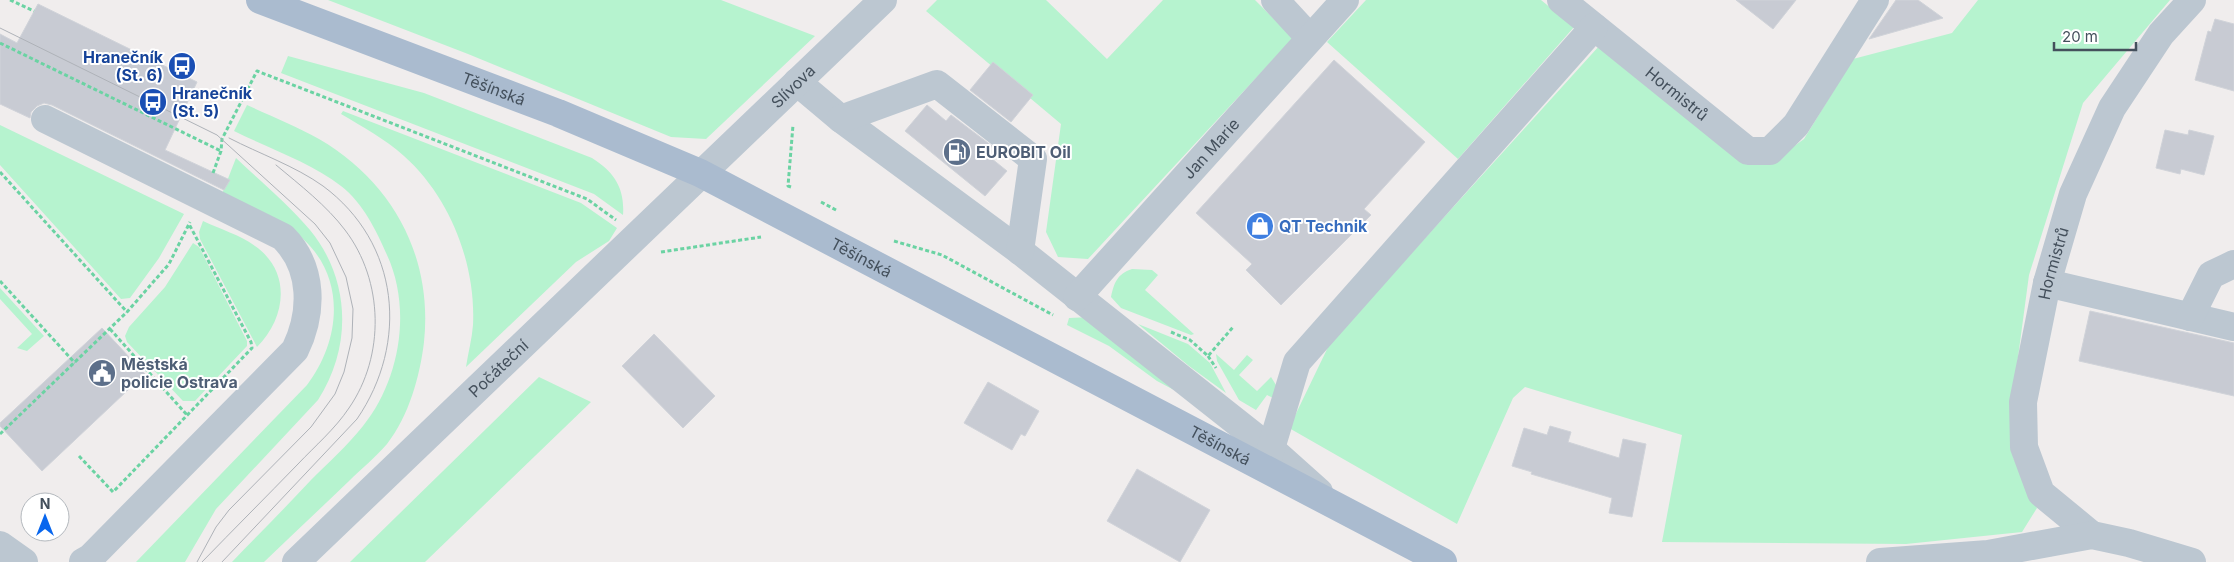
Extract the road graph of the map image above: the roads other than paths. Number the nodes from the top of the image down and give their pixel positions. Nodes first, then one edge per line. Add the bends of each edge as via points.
1 (260, 0) edge
2 (883, 0) edge
3 (1275, 0) edge
4 (1345, 0) edge
5 (1561, 0) edge
6 (1875, 0) edge
7 (2192, 0) edge
8 (1594, 27) junction
9 (1310, 38) junction
10 (797, 82) junction
11 (45, 118) dead end
12 (841, 120) junction
13 (700, 173) junction
14 (1020, 252) junction
15 (2234, 264) edge
16 (2047, 283) junction
17 (1076, 297) junction
18 (2190, 317) junction
19 (2234, 327) edge
20 (1268, 460) junction
21 (2092, 535) junction
22 (0, 545) edge
23 (24, 562) edge
24 (83, 562) edge
25 (296, 562) edge
26 (1443, 562) edge
27 (1880, 562) edge
28 (2192, 562) edge

1 - 13 main road, Těšínská via 558,114
2 - 10 street, Slívova
3 - 9 street
4 - 9 street, Jan Marie
5 - 8 street, Hormistrů
6 - 8 street, Hormistrů via 1796,126 1770,151 1748,151
7 - 16 street, Hormistrů via 2161,34 2112,108 2073,194
8 - 20 street via 1297,362
9 - 17 street, Jan Marie
10 - 12 street
10 - 13 street, Slívova
11 - 24 street via 283,237 293,246 306,275 308,297 303,334 295,350
12 - 14 street
12 - 14 street via 937,84 1033,158
13 - 20 main road, Těšínská via 1052,359
13 - 25 street, Počáteční
14 - 17 street
15 - 18 street via 2211,275
16 - 18 street
16 - 21 street, Hormistrů via 2023,402 2024,447 2041,493
17 - 20 street
18 - 19 street
20 - 26 main road, Těšínská via 1333,504
21 - 27 street via 1988,554
21 - 28 street
22 - 23 street

